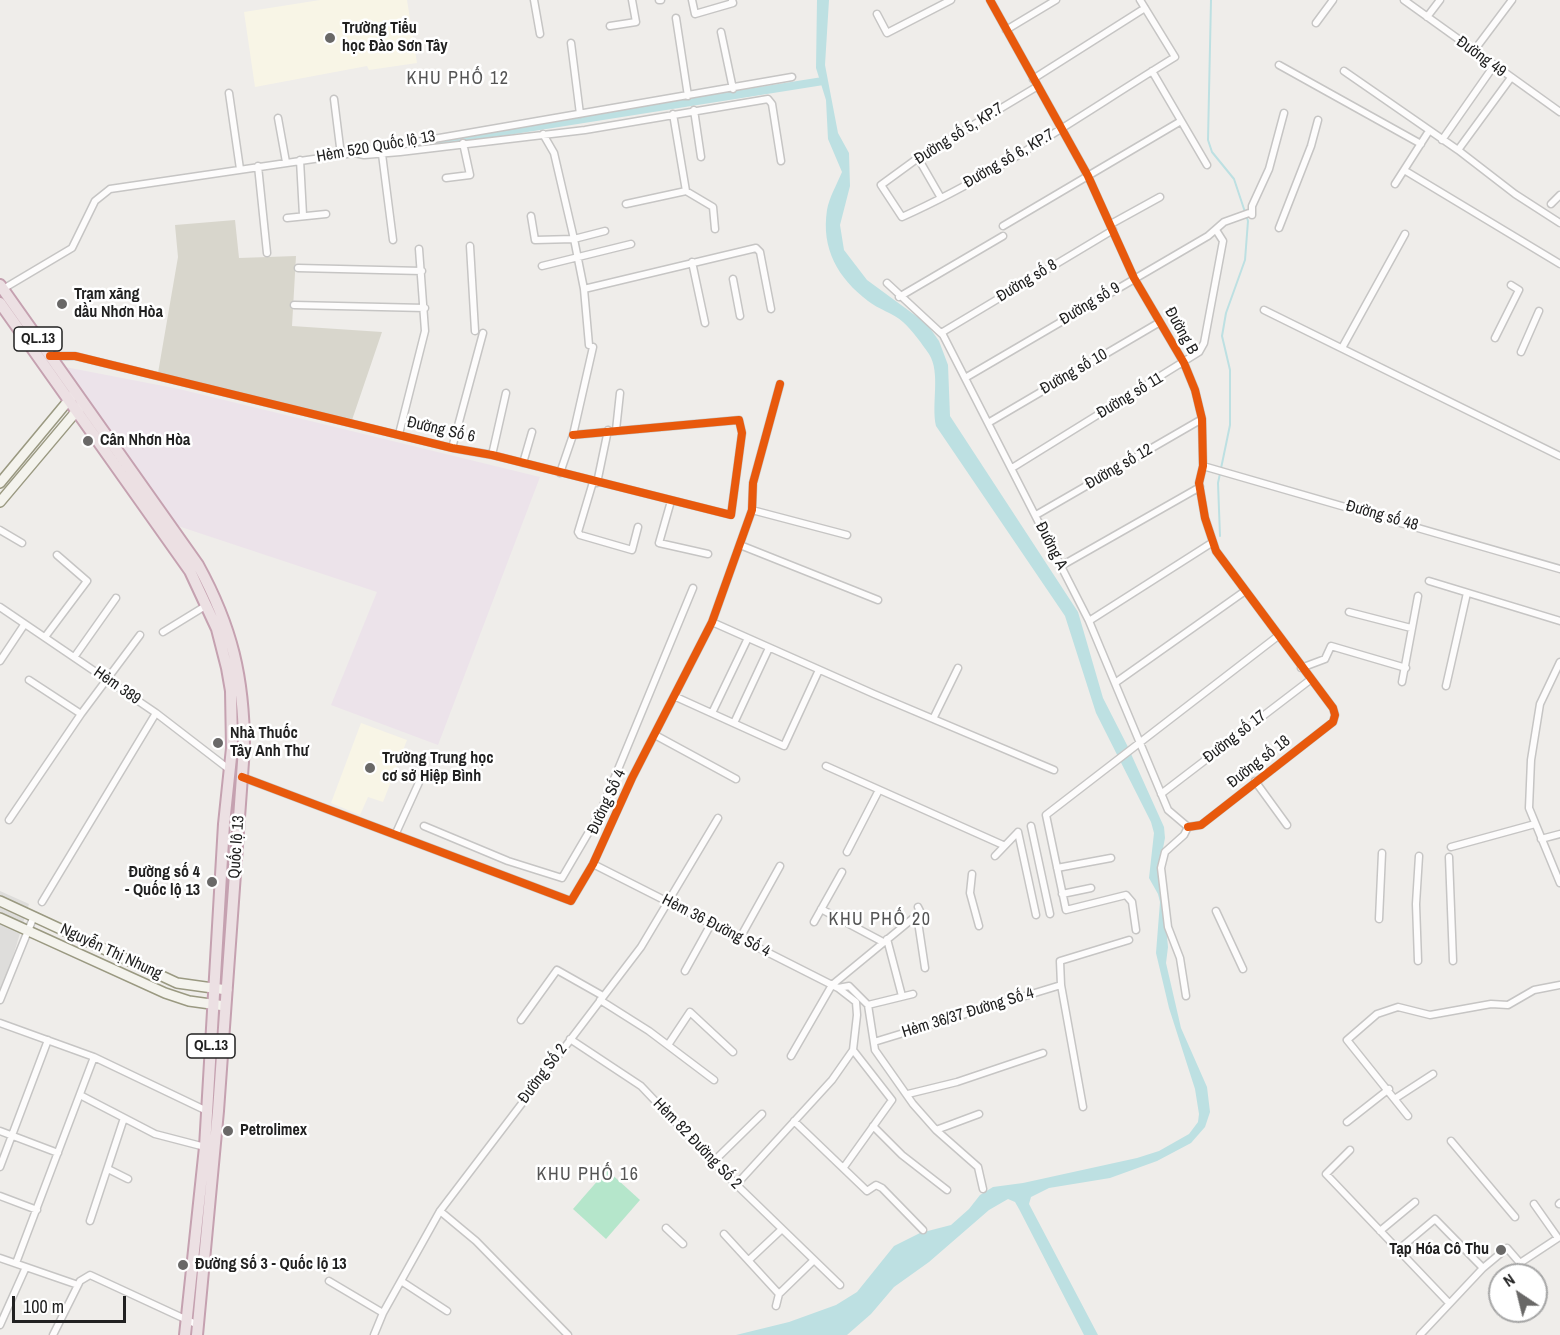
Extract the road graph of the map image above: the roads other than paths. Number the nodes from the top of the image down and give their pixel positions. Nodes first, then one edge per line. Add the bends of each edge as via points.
1 (534, 0) edge
2 (632, 0) edge
3 (692, 0) edge
4 (732, 0) edge
5 (951, 0) edge
6 (990, 0) edge
7 (1056, 0) edge
8 (1140, 0) edge
9 (1333, 0) edge
10 (1404, 0) edge
11 (1440, 0) edge
12 (1512, 0) edge
13 (1145, 8) junction
14 (877, 14) dead end
15 (1427, 17) junction
16 (676, 18) dead end
17 (1316, 24) dead end
18 (610, 26) dead end
19 (1006, 30) junction
20 (722, 32) dead end
21 (540, 34) dead end
22 (571, 43) dead end
23 (1473, 51) junction
24 (1279, 65) dead end
25 (1493, 67) junction
26 (1152, 71) junction
27 (1344, 71) dead end
28 (792, 77) dead end
29 (1034, 79) junction
30 (1510, 79) junction
31 (1038, 86) junction
32 (732, 88) junction
33 (228, 93) dead end
34 (688, 96) junction
35 (334, 99) dead end
36 (694, 110) junction
37 (1560, 112) edge
38 (1284, 113) dead end
39 (580, 114) junction
40 (673, 114) junction
41 (278, 118) dead end
42 (1317, 120) dead end
43 (1181, 121) junction
44 (1062, 129) junction
45 (543, 134) junction
46 (1427, 134) dead end
47 (1442, 140) junction
48 (463, 143) junction
49 (1421, 144) junction
50 (1458, 150) junction
51 (352, 153) junction
52 (382, 153) junction
53 (341, 155) junction
54 (701, 157) dead end
55 (918, 158) junction
56 (300, 160) junction
57 (781, 161) dead end
58 (286, 162) junction
59 (1207, 165) dead end
60 (258, 166) junction
61 (240, 169) junction
62 (1404, 170) junction
63 (1088, 176) junction
64 (446, 178) dead end
65 (1395, 184) dead end
66 (686, 191) junction
67 (1560, 195) edge
68 (1160, 197) dead end
69 (941, 198) junction
70 (626, 204) dead end
71 (1551, 204) dead end
72 (326, 214) dead end
73 (303, 215) junction
74 (531, 216) dead end
75 (902, 217) joint
76 (287, 218) dead end
77 (1560, 223) edge
78 (1003, 226) dead end
79 (1112, 227) junction
80 (1279, 228) dead end
81 (715, 229) dead end
82 (1216, 230) junction
83 (605, 231) dead end
84 (1405, 234) dead end
85 (1003, 237) dead end
86 (574, 239) junction
87 (393, 240) dead end
88 (631, 244) dead end
89 (470, 246) dead end
90 (419, 249) dead end
91 (267, 253) dead end
92 (578, 258) junction
93 (692, 262) junction
94 (1560, 264) edge
95 (542, 266) dead end
96 (298, 268) dead end
97 (422, 271) junction
98 (1134, 278) junction
99 (733, 279) dead end
100 (887, 283) dead end
101 (1511, 285) dead end
102 (2, 287) edge
103 (584, 289) junction
104 (899, 297) junction
105 (0, 303) edge
106 (294, 305) dead end
107 (426, 308) junction
108 (771, 309) dead end
109 (1264, 310) dead end
110 (1539, 311) dead end
111 (740, 316) dead end
112 (4, 317) edge
113 (1160, 322) junction
114 (705, 323) dead end
115 (475, 332) dead end
116 (483, 333) dead end
117 (940, 333) junction
118 (1495, 338) dead end
119 (1342, 348) junction
120 (1521, 352) dead end
121 (50, 356) junction
122 (1184, 363) junction
123 (965, 378) junction
124 (780, 384) dead end
125 (506, 393) dead end
126 (620, 393) dead end
127 (73, 395) junction
128 (80, 406) junction
129 (1202, 419) junction
130 (988, 423) junction
131 (612, 430) junction
132 (532, 432) dead end
133 (399, 434) junction
134 (573, 435) junction
135 (452, 448) junction
136 (492, 455) junction
137 (1560, 456) edge
138 (523, 463) junction
139 (1203, 466) junction
140 (1012, 468) junction
141 (560, 473) junction
142 (595, 482) junction
143 (0, 483) edge
144 (1200, 487) junction
145 (671, 501) junction
146 (0, 502) edge
147 (752, 510) junction
148 (1036, 515) junction
149 (638, 527) dead end
150 (0, 530) edge
151 (847, 535) dead end
152 (1213, 542) junction
153 (22, 543) dead end
154 (740, 545) junction
155 (708, 554) dead end
156 (57, 555) dead end
157 (1061, 566) junction
158 (1560, 569) edge
159 (1429, 581) dead end
160 (693, 588) dead end
161 (1245, 591) junction
162 (1467, 593) junction
163 (1418, 596) dead end
164 (116, 598) dead end
165 (878, 600) dead end
166 (207, 605) junction
167 (0, 607) edge
168 (1348, 612) dead end
169 (1089, 621) junction
170 (1560, 621) edge
171 (712, 622) junction
172 (24, 625) junction
173 (1412, 628) junction
174 (163, 632) dead end
175 (140, 635) dead end
176 (1278, 636) junction
177 (45, 637) junction
178 (748, 638) junction
179 (769, 648) junction
180 (75, 656) junction
181 (0, 661) edge
182 (1560, 662) edge
183 (958, 668) dead end
184 (1301, 668) junction
185 (1406, 668) junction
186 (819, 670) junction
187 (108, 679) junction
188 (30, 680) dead end
189 (1310, 680) junction
190 (1402, 682) dead end
191 (1115, 683) junction
192 (1446, 686) dead end
193 (675, 698) junction
194 (1334, 708) joint
195 (156, 713) junction
196 (712, 713) junction
197 (81, 714) junction
198 (934, 717) junction
199 (734, 723) junction
200 (655, 735) junction
201 (1140, 741) junction
202 (826, 766) dead end
203 (1054, 770) dead end
204 (230, 771) junction
205 (242, 777) junction
206 (421, 778) dead end
207 (736, 779) dead end
208 (1255, 781) junction
209 (879, 790) junction
210 (1161, 794) junction
211 (718, 818) dead end
212 (9, 820) dead end
213 (1535, 824) junction
214 (1287, 825) dead end
215 (424, 826) dead end
216 (1031, 826) dead end
217 (1188, 827) junction
218 (396, 833) junction
219 (1560, 834) edge
220 (1541, 839) junction
221 (1003, 845) junction
222 (1451, 847) dead end
223 (847, 852) dead end
224 (1382, 854) dead end
225 (995, 856) dead end
226 (1419, 856) dead end
227 (1449, 857) dead end
228 (1111, 858) dead end
229 (508, 861) junction
230 (593, 864) junction
231 (780, 866) dead end
232 (1057, 868) junction
233 (842, 872) dead end
234 (500, 874) junction
235 (972, 874) dead end
236 (1560, 883) edge
237 (1090, 888) dead end
238 (1062, 894) junction
239 (668, 901) junction
240 (0, 902) edge
241 (42, 902) dead end
242 (918, 907) dead end
243 (821, 909) junction
244 (1216, 910) dead end
245 (1050, 914) dead end
246 (917, 915) junction
247 (1036, 915) dead end
248 (34, 916) junction
249 (0, 918) edge
250 (1379, 919) dead end
251 (814, 922) dead end
252 (711, 924) junction
253 (979, 926) dead end
254 (28, 930) junction
255 (1136, 930) dead end
256 (740, 938) junction
257 (885, 940) junction
258 (1129, 940) dead end
259 (1418, 961) dead end
260 (1453, 961) dead end
261 (925, 968) dead end
262 (1243, 969) dead end
263 (685, 971) dead end
264 (1062, 985) junction
265 (1560, 985) edge
266 (835, 986) junction
267 (214, 989) junction
268 (227, 990) junction
269 (913, 994) dead end
270 (902, 996) junction
271 (1186, 996) dead end
272 (601, 998) junction
273 (0, 1000) edge
274 (213, 1005) junction
275 (868, 1005) junction
276 (225, 1006) junction
277 (521, 1020) dead end
278 (0, 1023) edge
279 (570, 1039) junction
280 (48, 1040) junction
281 (874, 1042) junction
282 (668, 1045) junction
283 (852, 1050) junction
284 (733, 1052) dead end
285 (1043, 1053) dead end
286 (791, 1056) dead end
287 (94, 1057) junction
288 (1433, 1074) dead end
289 (714, 1080) dead end
290 (1389, 1089) junction
291 (908, 1094) junction
292 (80, 1095) junction
293 (1396, 1098) junction
294 (1083, 1107) dead end
295 (207, 1111) junction
296 (762, 1114) dead end
297 (979, 1114) dead end
298 (1408, 1116) dead end
299 (124, 1118) junction
300 (794, 1121) junction
301 (1347, 1122) dead end
302 (873, 1126) junction
303 (936, 1130) junction
304 (0, 1131) edge
305 (11, 1135) junction
306 (1450, 1141) dead end
307 (205, 1147) junction
308 (1350, 1150) dead end
309 (58, 1152) junction
310 (713, 1162) junction
311 (0, 1167) edge
312 (844, 1167) junction
313 (108, 1169) junction
314 (128, 1179) dead end
315 (736, 1185) junction
316 (947, 1190) dead end
317 (983, 1190) dead end
318 (0, 1196) edge
319 (1415, 1202) dead end
320 (1534, 1204) dead end
321 (37, 1209) junction
322 (440, 1210) junction
323 (1515, 1217) dead end
324 (90, 1221) dead end
325 (666, 1228) dead end
326 (782, 1229) junction
327 (923, 1230) dead end
328 (1380, 1231) junction
329 (724, 1234) dead end
330 (683, 1244) dead end
331 (1398, 1250) junction
332 (0, 1257) edge
333 (749, 1260) junction
334 (814, 1260) junction
335 (16, 1263) junction
336 (26, 1267) junction
337 (1483, 1268) junction
338 (329, 1281) dead end
339 (401, 1281) junction
340 (78, 1285) junction
341 (840, 1285) dead end
342 (779, 1294) junction
343 (1449, 1303) junction
344 (776, 1306) dead end
345 (447, 1311) dead end
346 (383, 1313) junction
347 (186, 1320) junction
348 (0, 1325) edge
349 (198, 1330) edge
350 (53, 1335) edge
351 (185, 1335) edge
352 (374, 1335) edge
353 (568, 1335) edge
354 (1420, 1335) edge

1 - 21 street
2 - 18 street via 636,22
3 - 4 street via 695,14 733,3
5 - 14 street via 887,33
6 - 19 street, Đường B
7 - 19 street
8 - 13 street
9 - 17 street
10 - 15 street, Đường 49
11 - 15 street
12 - 23 street
13 - 26 street, Đường số 6, KP.7 via 1174,57
13 - 29 street
15 - 23 street, Đường 49
16 - 34 street
19 - 29 street, Đường B
20 - 32 street
22 - 39 street
23 - 25 street, Đường 49
24 - 49 street
25 - 30 street, Đường 49
25 - 47 street
26 - 43 street
26 - 44 street, Đường số 6, KP.7
27 - 47 street
28 - 32 street, Hẻm 520 Quốc lộ 13
29 - 31 street, Đường B
30 - 37 street, Đường 49
30 - 50 street
31 - 44 street, Đường B
31 - 55 street, Đường số 5, KP.7
32 - 34 street, Hẻm 520 Quốc lộ 13
33 - 61 street
34 - 39 street, Hẻm 520 Quốc lộ 13
35 - 53 street
36 - 40 street
36 - 54 street
36 - 57 street via 771,100
38 - 82 street, Đường số 9 via 1269,169 1250,214 1224,222
39 - 51 street, Hẻm 520 Quốc lộ 13
40 - 45 street
40 - 66 street
41 - 58 street
42 - 80 street
43 - 59 street
43 - 63 street
44 - 63 street, Đường B
44 - 69 street, Đường số 6, KP.7
45 - 48 street
45 - 86 street via 554,153
46 - 49 street
47 - 50 street
48 - 52 street
48 - 64 street via 470,175
49 - 62 street
50 - 77 street
51 - 52 street
51 - 53 street, Hẻm 520 Quốc lộ 13
52 - 87 street
53 - 56 street, Hẻm 520 Quốc lộ 13
55 - 69 street
55 - 75 street, Đường số 5, KP.7 via 881,185
56 - 58 street, Hẻm 520 Quốc lộ 13
56 - 73 street
58 - 60 street, Hẻm 520 Quốc lộ 13
60 - 61 street, Hẻm 520 Quốc lộ 13
60 - 91 street
61 - 102 street, Hẻm 520 Quốc lộ 13 via 104,191 72,248
62 - 65 street
62 - 94 street
63 - 78 street
63 - 79 street, Đường B
66 - 70 street
66 - 81 street via 713,207
67 - 71 street
68 - 79 street, Đường số 8
69 - 75 street, Đường số 6, KP.7
72 - 73 street
73 - 76 street
74 - 86 street via 535,240
79 - 98 street, Đường B
79 - 117 street, Đường số 8
82 - 98 street, Đường số 9
82 - 122 street, Đường số 11 via 1223,241 1204,343
83 - 86 street
84 - 119 street
85 - 104 street
86 - 92 street
88 - 92 street
89 - 115 street
90 - 97 street
92 - 95 street
92 - 103 street
93 - 103 street
93 - 108 street via 758,249
93 - 114 street
96 - 97 street
97 - 107 street
98 - 113 street, Đường B
98 - 123 street, Đường số 9
99 - 111 street
100 - 104 street, Đường A
101 - 118 street via 1519,290
102 - 121 highway, Quốc lộ 13 / QL.13
103 - 134 street via 591,346
104 - 117 street, Đường A
105 - 112 highway, Quốc lộ 13 / QL.13
106 - 107 street
107 - 133 street via 425,331
109 - 119 street
110 - 120 street
112 - 127 highway, Quốc lộ 13 / QL.13
113 - 122 street, Đường B
113 - 130 street, Đường số 10
116 - 135 street
117 - 123 street, Đường A
119 - 137 street
121 - 127 highway, Quốc lộ 13 / QL.13
121 - 133 street, Đường Số 6 via 75,356
122 - 129 street, Đường B
122 - 140 street, Đường số 11
123 - 130 street, Đường A
124 - 147 street, Đường Số 4 via 753,483
125 - 136 street
126 - 131 street
127 - 128 highway, Quốc lộ 13 / QL.13
127 - 143 street
128 - 146 street
128 - 166 highway, Quốc lộ 13 / QL.13 via 175,548
128 - 205 highway, Quốc lộ 13 / QL.13 via 184,542 217,599 229,630 242,691
129 - 139 street, Đường B
129 - 148 street, Đường số 12
130 - 140 street, Đường A
131 - 134 street
131 - 142 street
131 - 145 street, Đường Số 6 via 739,420 742,433 731,515
132 - 138 street
133 - 135 street, Đường Số 6
134 - 141 street
135 - 136 street, Đường Số 6
136 - 138 street, Đường Số 6
138 - 141 street, Đường Số 6
139 - 144 street, Đường B
139 - 158 street, Đường số 48
140 - 148 street, Đường A
141 - 142 street, Đường Số 6
142 - 145 street, Đường Số 6
142 - 149 street via 578,532 632,550
144 - 152 street, Đường B
144 - 157 street
145 - 155 street via 658,543
147 - 151 street
147 - 154 street, Đường Số 4
148 - 157 street, Đường A
150 - 153 street
152 - 161 street, Đường B
152 - 169 street
154 - 165 street
154 - 171 street, Đường Số 4
156 - 177 street via 87,580
157 - 169 street, Đường A
159 - 162 street
160 - 229 street via 600,813 562,878
161 - 176 street, Đường B
161 - 191 street
162 - 170 street
162 - 192 street
163 - 173 street
164 - 180 street
166 - 174 street
166 - 204 highway, Quốc lộ 13 / QL.13 via 223,649 231,691
167 - 172 street, Hẻm 389
168 - 173 street
169 - 191 street, Đường A
171 - 178 street
171 - 193 street, Đường Số 4
172 - 177 street, Hẻm 389
172 - 181 street
173 - 185 street
175 - 187 street
176 - 184 street, Đường B
176 - 201 street
177 - 180 street, Hẻm 389
178 - 179 street
178 - 196 street
179 - 186 street
179 - 199 street
180 - 187 street, Hẻm 389
182 - 213 street via 1540,704 1531,760 1529,808
183 - 198 street
184 - 185 street via 1325,659 1331,646
184 - 189 street, Đường B
185 - 190 street
186 - 198 street
186 - 199 street via 784,746
187 - 195 street, Hẻm 389
187 - 197 street
188 - 197 street
189 - 194 street, Đường B
189 - 210 street, Đường số 17
191 - 201 street, Đường A
193 - 196 street
193 - 200 street, Đường Số 4
194 - 208 street, Đường số 18 via 1333,722
195 - 204 street, Hẻm 389
195 - 241 street
196 - 199 street
197 - 212 street
198 - 203 street
200 - 207 street
200 - 230 street, Đường Số 4
201 - 210 street, Đường A
201 - 232 street via 1046,815
202 - 209 street
204 - 205 highway
204 - 267 highway, Quốc lộ 13 / QL.13
205 - 218 street, Đường Số 4
205 - 268 highway, Quốc lộ 13 / QL.13
206 - 218 street
208 - 214 street
208 - 217 street, Đường số 18 via 1201,825
209 - 221 street
209 - 223 street
210 - 217 street, Đường A via 1168,810
211 - 239 street, Đường Số 2
213 - 220 street
213 - 222 street
215 - 229 street
216 - 245 street
217 - 271 street via 1165,852 1161,867 1168,927 1180,958
218 - 234 street, Đường Số 4
219 - 220 street
220 - 236 street
221 - 225 street
221 - 247 street via 1018,832
224 - 250 street
226 - 259 street
227 - 260 street
228 - 232 street
229 - 234 street
230 - 234 street, Đường Số 4 via 571,901
230 - 239 street, Hẻm 36 Đường Số 4
231 - 256 street
232 - 238 street
233 - 243 street
235 - 253 street via 970,893
237 - 238 street
238 - 255 street via 1068,911 1128,896
239 - 252 street, Hẻm 36 Đường Số 4
239 - 272 street, Đường Số 2 via 641,947
240 - 248 street, Nguyễn Thị Nhung
242 - 246 street
243 - 251 street
243 - 257 street
244 - 262 street
246 - 257 street
246 - 261 street
248 - 254 street
248 - 267 street, Nguyễn Thị Nhung via 177,983
249 - 254 street, Nguyễn Thị Nhung
252 - 256 street, Hẻm 36 Đường Số 4
252 - 263 street
254 - 273 street
254 - 274 street, Nguyễn Thị Nhung via 172,995
256 - 266 street, Hẻm 36 Đường Số 4
257 - 266 street
257 - 270 street
258 - 264 street via 1060,961
264 - 281 street, Hẻm 36/37 Đường Số 4
264 - 294 street
265 - 290 street via 1534,990 1508,1005 1491,1004 1430,1015 1398,1007 1377,1014 1347,1040
266 - 275 street, Hẻm 36 Đường Số 4 via 849,986
266 - 283 street, Hẻm 36 Đường Số 4 via 856,1002
266 - 286 street
267 - 268 street, Nguyễn Thị Nhung
267 - 274 highway, Quốc lộ 13 / QL.13
268 - 276 highway, Quốc lộ 13 / QL.13
269 - 270 street
270 - 275 street
272 - 277 street via 557,970
272 - 279 street, Đường Số 2
272 - 282 street
274 - 276 street, Nguyễn Thị Nhung
274 - 295 highway, Quốc lộ 13 / QL.13
275 - 281 street
276 - 349 highway, Quốc lộ 13 / QL.13
278 - 280 street
279 - 310 street, Hẻm 82 Đường Số 2 via 640,1086
279 - 322 street, Đường Số 2
280 - 287 street
280 - 305 street
281 - 291 street via 875,1050
282 - 284 street via 690,1012
282 - 289 street
283 - 300 street via 832,1080
283 - 302 street via 892,1100
285 - 291 street
287 - 292 street
287 - 295 street
288 - 293 street
290 - 293 street
290 - 301 street
291 - 303 street
292 - 299 street
292 - 309 street
293 - 298 street
295 - 307 highway, Quốc lộ 13 / QL.13
296 - 310 street
297 - 303 street
299 - 307 street via 156,1134
299 - 313 street
300 - 312 street
300 - 315 street
302 - 312 street
302 - 316 street
303 - 317 street via 978,1167
304 - 305 street
305 - 309 street
305 - 311 street
306 - 323 street
307 - 347 highway, Quốc lộ 13 / QL.13
308 - 328 street via 1326,1174
309 - 321 street
310 - 315 street, Hẻm 82 Đường Số 2
312 - 327 street via 867,1191 876,1185 882,1188
313 - 314 street
313 - 324 street
315 - 326 street, Hẻm 82 Đường Số 2
318 - 321 street
319 - 328 street
320 - 337 street via 1559,1237 1520,1263 1507,1248
321 - 335 street
322 - 339 street, Đường Số 2
322 - 353 street
325 - 330 street
326 - 333 street
326 - 334 street, Hẻm 82 Đường Số 2
328 - 331 street
329 - 333 street
331 - 337 street via 1435,1219
331 - 343 street
332 - 335 street
333 - 342 street
334 - 341 street, Hẻm 82 Đường Số 2
334 - 342 street
335 - 336 street
336 - 340 street
336 - 348 street
337 - 343 street
338 - 346 street
339 - 345 street
339 - 346 street, Đường Số 2
340 - 347 street via 83,1278 95,1275
340 - 350 street
342 - 344 street
343 - 354 street
346 - 352 street, Đường Số 2
347 - 349 street
347 - 351 highway, Quốc lộ 13 / QL.13

